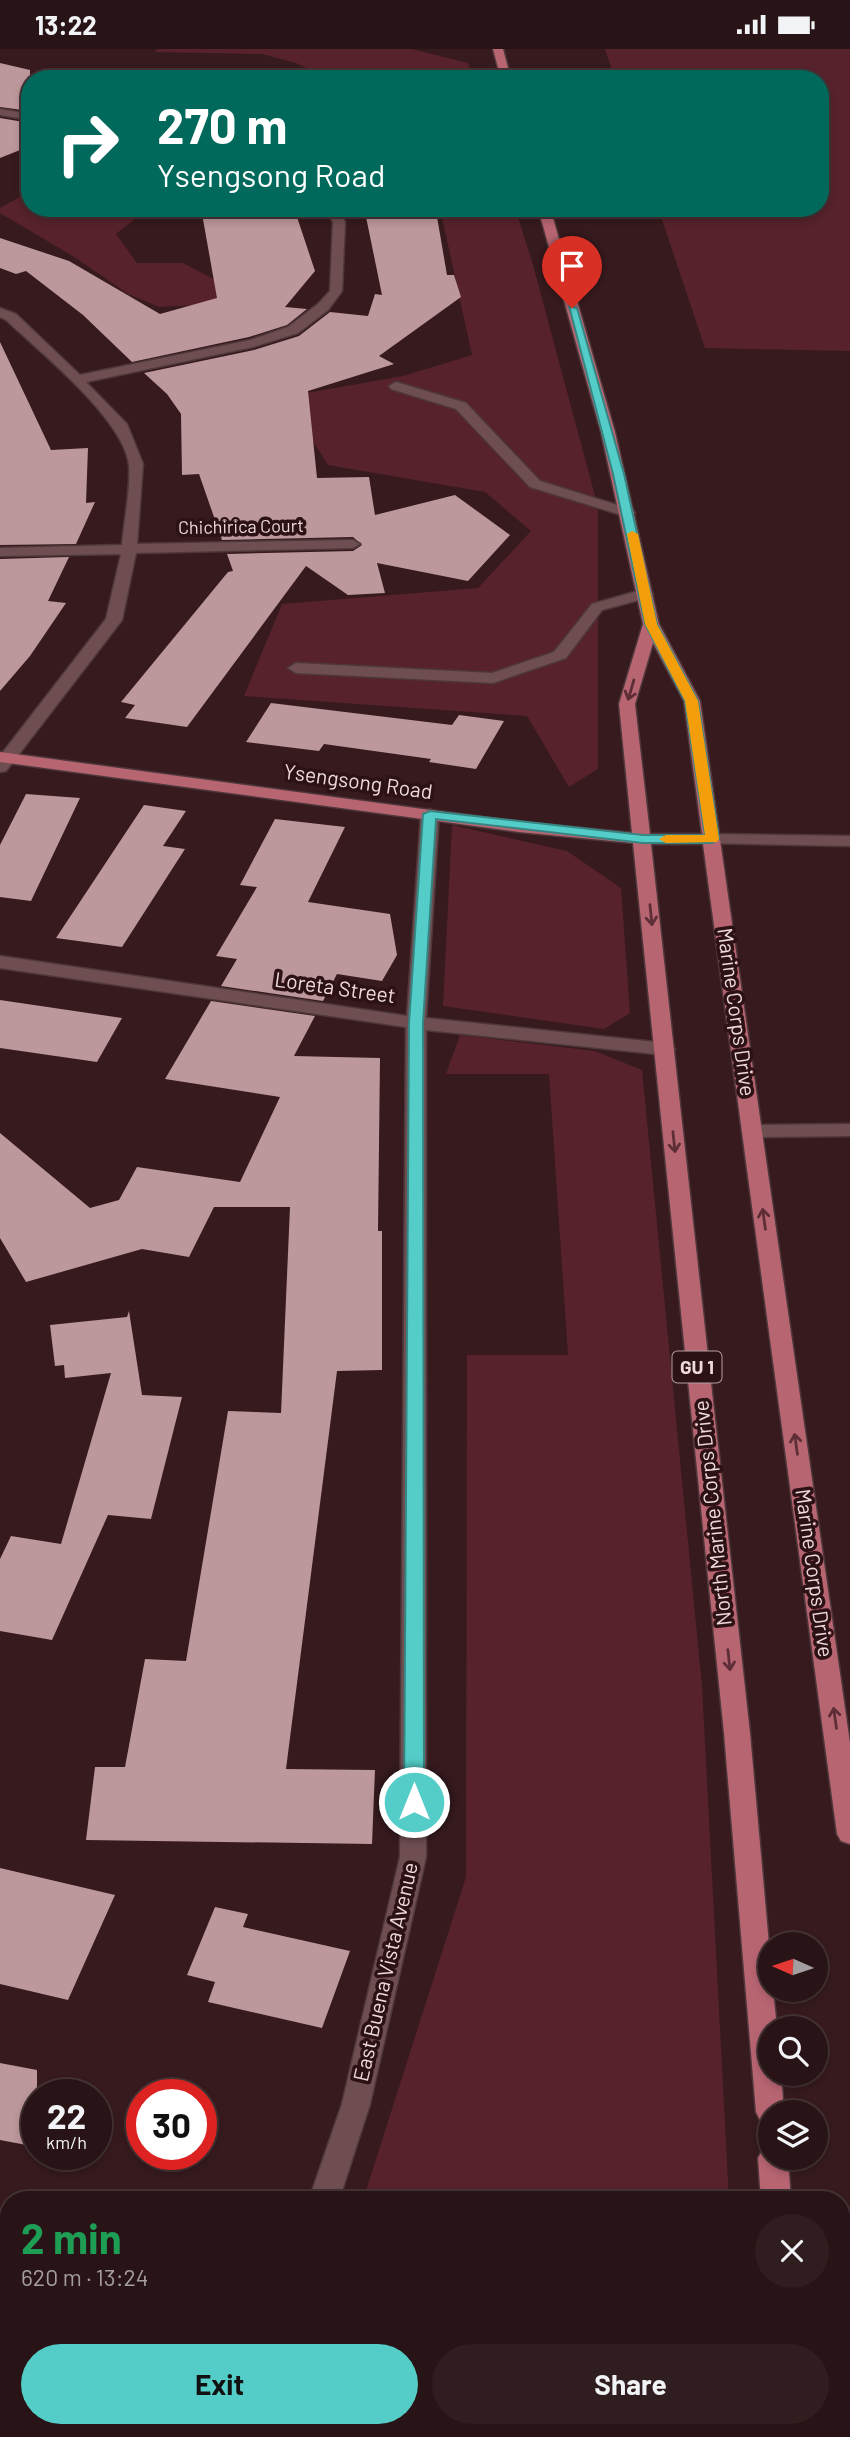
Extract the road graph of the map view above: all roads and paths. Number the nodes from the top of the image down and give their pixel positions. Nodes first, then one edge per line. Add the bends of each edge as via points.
1 (498, 49) edge
2 (504, 70) edge
3 (0, 112) edge
4 (21, 116) edge
5 (336, 217) edge
6 (547, 217) edge
7 (0, 312) edge
8 (77, 380) junction
9 (396, 386) dead end
10 (628, 513) junction
11 (353, 544) dead end
12 (129, 549) junction
13 (0, 552) edge
14 (645, 594) junction
15 (651, 624) junction
16 (296, 668) dead end
17 (2, 760) edge
18 (430, 814) junction
19 (643, 839) junction
20 (712, 839) junction
21 (850, 841) edge
22 (0, 962) edge
23 (416, 1023) junction
24 (665, 1049) junction
25 (850, 1130) edge
26 (752, 1131) junction
27 (850, 1834) edge
28 (770, 2100) edge
29 (774, 2170) edge
30 (327, 2191) edge
31 (775, 2191) edge

1 - 2 main road
3 - 4 street
5 - 8 street via 336,291 293,330 253,343
6 - 10 main road, Marine Corps Drive / GU 1
7 - 8 street via 11,317
8 - 12 street via 121,427 136,464
9 - 10 street via 461,406 535,484
10 - 14 main road, Marine Corps Drive / GU 1
11 - 12 street, Chichirica Court
12 - 13 street, Chichirica Court
12 - 17 street via 114,620
14 - 15 main road, Marine Corps Drive / GU 1
14 - 16 street via 597,607 560,655 493,678
15 -> 19 main road, North Marine Corps Drive / GU 1 via 627,704
15 - 20 main road, Marine Corps Drive / GU 1 via 692,701
17 - 18 main road, Ysengsong Road
18 - 19 main road, Ysengsong Road
18 - 23 street, East Buena Vista Avenue
19 - 20 main road, Ysengsong Road
19 -> 24 main road, North Marine Corps Drive / GU 1
20 - 21 street
20 - 26 main road, Marine Corps Drive / GU 1
22 - 23 street, Loreta Street
23 - 24 street, Loreta Street
23 - 30 street, East Buena Vista Avenue via 414,1857 356,2104
24 -> 28 main road, North Marine Corps Drive / GU 1
25 - 26 street
27 -> 26 main road, Marine Corps Drive / GU 1
29 - 31 main road

